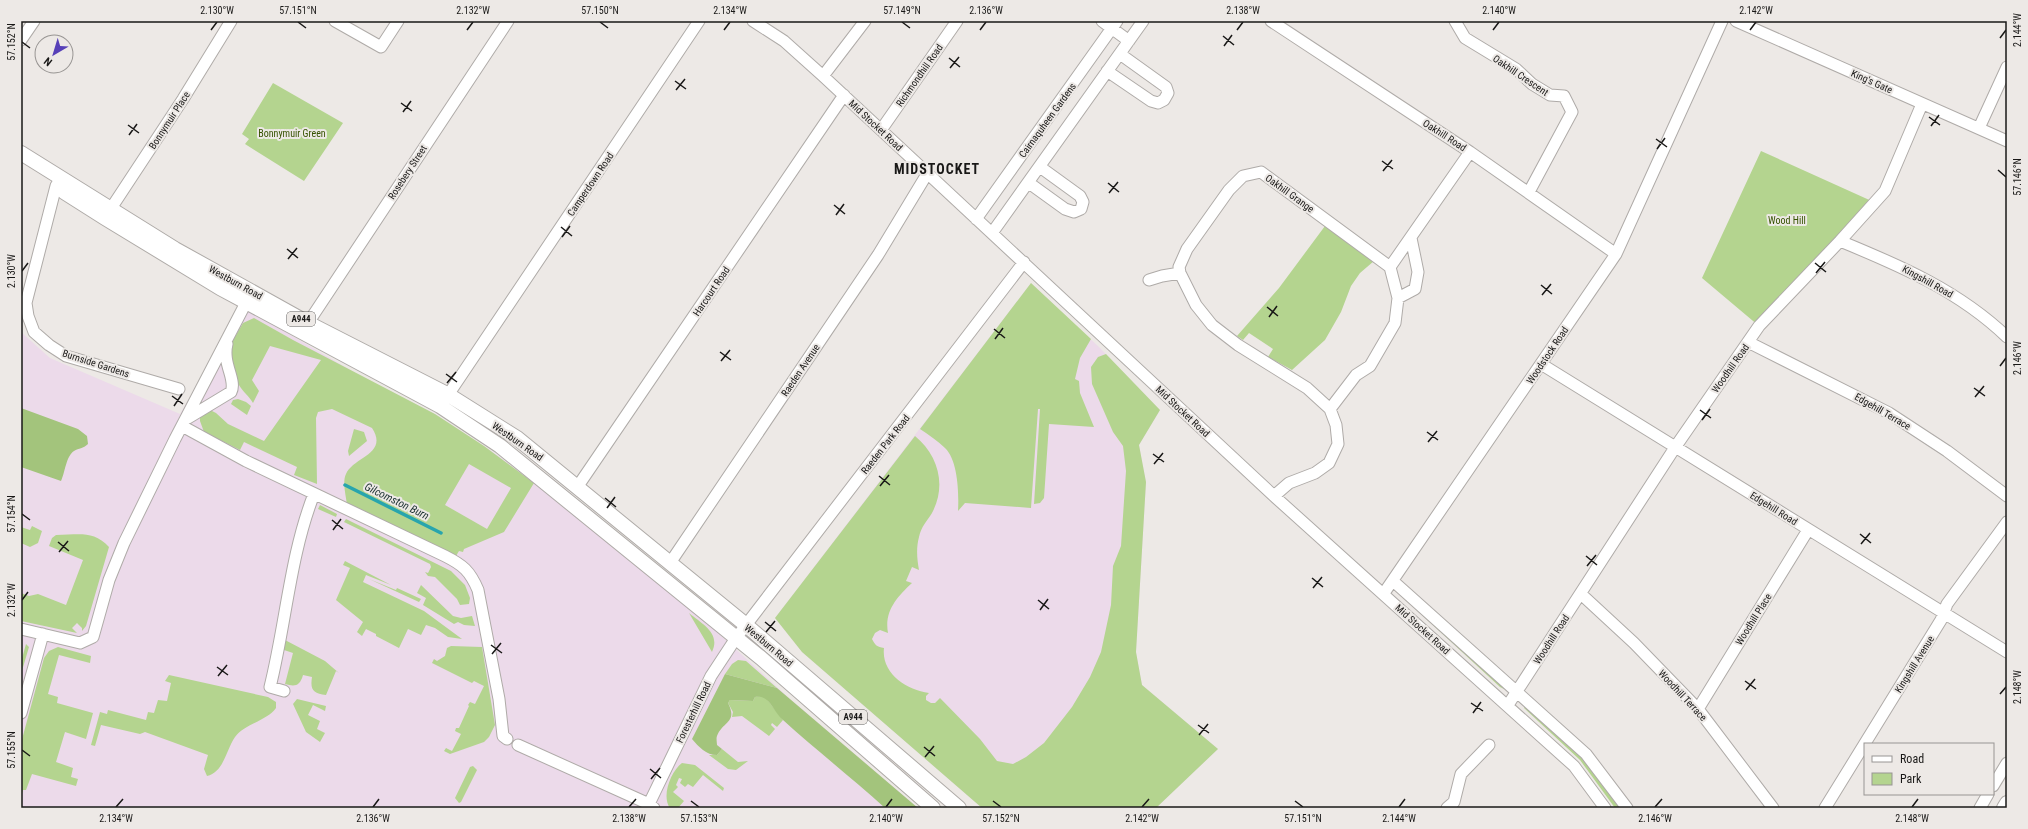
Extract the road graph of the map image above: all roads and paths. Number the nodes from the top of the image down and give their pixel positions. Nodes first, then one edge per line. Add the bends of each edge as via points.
1 (34, 21) edge
2 (231, 21) edge
3 (335, 21) edge
4 (398, 21) edge
5 (508, 21) edge
6 (699, 21) edge
7 (754, 21) edge
8 (865, 21) edge
9 (957, 21) edge
10 (1102, 21) edge
11 (1143, 21) edge
12 (1272, 21) edge
13 (1455, 21) edge
14 (1722, 21) edge
15 (1736, 21) edge
16 (1115, 25) edge
17 (21, 40) edge
18 (1129, 41) junction
19 (1120, 54) junction
20 (2007, 67) edge
21 (1107, 71) junction
22 (823, 76) junction
23 (844, 95) junction
24 (1922, 104) junction
25 (1979, 128) junction
26 (881, 130) junction
27 (2007, 141) edge
28 (1470, 152) junction
29 (21, 153) edge
30 (21, 162) edge
31 (1040, 167) junction
32 (927, 174) junction
33 (58, 182) junction
34 (1029, 183) junction
35 (1529, 192) junction
36 (108, 214) junction
37 (976, 219) junction
38 (992, 233) junction
39 (1411, 238) junction
40 (1840, 241) junction
41 (1616, 254) junction
42 (1024, 262) junction
43 (1390, 267) junction
44 (1180, 273) junction
45 (1149, 280) dead end
46 (249, 296) junction
47 (1398, 298) junction
48 (308, 323) junction
49 (231, 331) junction
50 (2007, 337) edge
51 (1748, 342) junction
52 (1541, 364) junction
53 (206, 380) junction
54 (179, 389) dead end
55 (225, 397) junction
56 (444, 401) junction
57 (1330, 410) junction
58 (183, 423) junction
59 (1676, 446) junction
60 (578, 486) junction
61 (314, 494) junction
62 (1274, 496) junction
63 (2007, 496) edge
64 (2007, 522) edge
65 (1808, 530) junction
66 (670, 563) junction
67 (1393, 580) junction
68 (1384, 594) junction
69 (1581, 594) junction
70 (1944, 614) junction
71 (746, 625) junction
72 (21, 629) edge
73 (43, 634) junction
74 (736, 638) junction
75 (2007, 652) edge
76 (284, 691) dead end
77 (1517, 691) junction
78 (1508, 705) junction
79 (1698, 709) junction
80 (21, 713) edge
81 (507, 739) dead end
82 (1865, 743) edge
83 (518, 744) dead end
84 (1864, 744) edge
85 (1489, 745) dead end
86 (2007, 763) edge
87 (1994, 784) edge
88 (1987, 795) edge
89 (2007, 803) edge
90 (650, 807) edge
91 (933, 808) edge
92 (959, 808) edge
93 (1447, 808) edge
94 (1605, 808) edge
95 (1627, 808) edge
96 (1773, 808) edge
97 (1825, 808) edge
98 (1980, 808) edge
99 (2004, 808) edge

1 - 17 street
2 - 36 street, Bonnymuir Place
3 - 4 street via 381,47
5 - 48 street, Rosebery Street
6 - 56 street, Camperdown Road
7 - 22 street, Mid Stocket Road via 784,41
8 - 22 street
9 - 26 street, Richmondhill Road
10 - 16 street
11 - 18 street, Cairnaquheen Gardens
12 - 28 street, Oakhill Road
13 - 35 street, Oakhill Crescent via 1465,38 1516,69 1532,84 1550,95 1564,96 1572,112
14 - 41 street, Woodstock Road
15 - 24 street, King's Gate
16 - 18 street
16 - 37 street, Cairnaquheen Gardens
18 - 19 street, Cairnaquheen Gardens
19 - 21 street, Cairnaquheen Gardens
19 - 21 street via 1166,87 1168,93 1164,100 1158,103 1150,101
20 - 25 street
21 - 31 street, Cairnaquheen Gardens
22 - 23 street, Mid Stocket Road
23 - 26 street, Mid Stocket Road
23 - 60 street, Harcourt Road
24 - 25 street, King's Gate
24 - 40 street, Woodhill Road via 1885,190
25 - 27 street, King's Gate
26 - 32 street, Mid Stocket Road
28 - 35 street, Oakhill Road
28 - 39 street
29 - 33 main road, Westburn Road / A944
30 - 33 main road, Westburn Road / A944
31 - 34 street, Cairnaquheen Gardens
31 - 34 street via 1080,196 1083,202 1081,209 1074,212 1065,209
32 - 37 street, Mid Stocket Road
32 - 66 street, Raeden Avenue via 878,254
33 - 36 main road, Westburn Road / A944
33 - 54 street, Burnside Gardens via 26,303 34,332 66,356
34 - 38 street, Cairnaquheen Gardens
35 - 41 street, Oakhill Road
36 - 46 main road, Westburn Road / A944 via 175,249
37 - 38 street, Mid Stocket Road
38 - 42 street, Mid Stocket Road
39 - 43 street
39 - 47 street via 1418,272 1415,289
40 - 50 street, Kingshill Road via 1925,278 1959,298
40 - 51 street, Woodhill Road via 1759,326
41 - 52 street, Woodstock Road
42 - 62 street, Mid Stocket Road
42 - 71 street, Raeden Park Road
43 - 44 street, Oakhill Grange via 1261,172 1243,176 1229,190 1187,249 1179,267
43 - 47 street
44 - 45 street
44 - 57 street via 1196,305 1212,325 1234,342 1307,388
46 - 48 main road, Westburn Road / A944
46 - 49 street
46 - 56 main road, Westburn Road / A944
47 - 57 street via 1395,323 1370,366 1356,375
48 - 56 main road, Westburn Road / A944
49 - 53 street
49 - 55 street via 226,361 233,387 232,392
51 - 59 street, Woodhill Road
51 - 63 street, Edgehill Terrace via 1889,413 1947,451
52 - 59 street, Edgehill Road
52 - 67 street, Woodstock Road
53 - 55 street via 207,389 213,396
53 - 58 street
55 - 58 street via 202,408
56 - 60 main road, Westburn Road / A944 via 517,438
56 - 74 main road, Westburn Road / A944
57 - 62 street via 1338,434 1338,444 1329,463 1322,469 1289,483
58 - 61 street via 246,461
58 - 73 street via 113,568 93,637 80,643
59 - 65 street, Edgehill Road
59 - 69 street, Woodhill Road
60 - 66 main road, Westburn Road / A944
61 - 76 street via 306,512 270,687
61 - 81 street via 445,556 472,575 478,590 499,699 503,736
62 - 68 street, Mid Stocket Road
64 - 70 street, Kingshill Avenue via 1947,604
65 - 70 street, Edgehill Road
65 - 79 street, Woodhill Place
66 - 71 main road, Westburn Road / A944
67 - 68 street, Woodstock Road
67 - 77 street, Mid Stocket Road
68 - 78 street, Mid Stocket Road
69 - 77 street, Woodhill Road
69 - 79 street, Woodhill Terrace via 1634,643
70 - 75 street, Edgehill Road
70 - 82 street, Kingshill Avenue
71 - 74 street, Foresterhill Road
71 - 92 main road, Westburn Road / A944
72 - 73 street
73 - 80 street
74 - 90 street, Foresterhill Road via 711,676
74 - 91 main road, Westburn Road / A944
77 - 78 street, Woodhill Road
77 - 95 street, Mid Stocket Road via 1586,754
78 - 94 street, Mid Stocket Road via 1574,766
79 - 96 street, Woodhill Terrace
83 - 90 street
84 - 97 street, Kingshill Avenue
85 - 93 street via 1461,774 1454,802
86 - 87 street
88 - 98 street
89 - 99 main road

